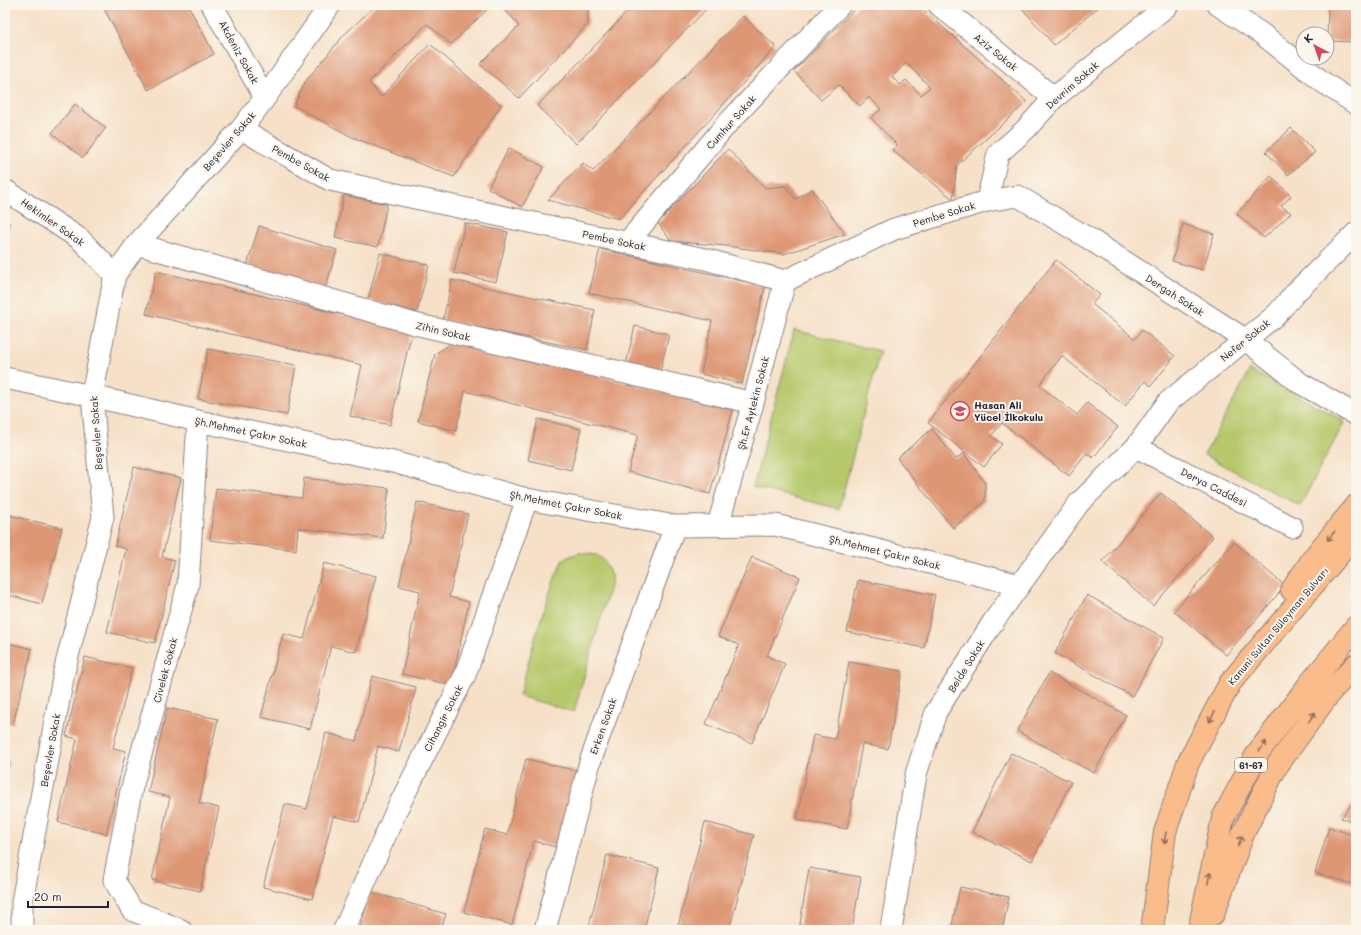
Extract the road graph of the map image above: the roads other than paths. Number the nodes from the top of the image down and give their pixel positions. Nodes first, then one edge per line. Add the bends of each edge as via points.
1 (212, 5) edge
2 (330, 5) edge
3 (840, 5) edge
4 (939, 5) edge
5 (1168, 5) edge
6 (1218, 5) edge
7 (265, 98) junction
8 (1054, 98) junction
9 (1356, 104) edge
10 (241, 129) junction
11 (5, 190) edge
12 (987, 201) junction
13 (1356, 233) edge
14 (627, 243) junction
15 (137, 244) junction
16 (115, 275) junction
17 (785, 280) junction
18 (1246, 340) junction
19 (5, 378) edge
20 (92, 396) junction
21 (754, 403) junction
22 (1356, 415) edge
23 (198, 421) junction
24 (1136, 447) junction
25 (527, 499) junction
26 (1356, 506) edge
27 (718, 525) junction
28 (675, 526) junction
29 (1292, 527) dead end
30 (1356, 534) edge
31 (1020, 585) junction
32 (1356, 627) edge
33 (1356, 665) edge
34 (1230, 683) junction
35 (22, 930) edge
36 (181, 930) edge
37 (344, 930) edge
38 (544, 930) edge
39 (891, 930) edge
40 (1152, 930) edge
41 (1199, 930) edge
42 (1207, 930) edge

1 - 7 street, Akdeniz Sokak
2 - 7 street, Beşevler Sokak
3 - 14 street, Cumhur Sokak via 726,125
4 - 8 street, Aziz Sokak
5 - 8 street, Devrim Sokak
6 - 9 street via 1262,34
7 - 10 street, Beşevler Sokak
8 - 12 street, Devrim Sokak via 1025,130 998,154
10 - 14 street, Pembe Sokak via 330,180
10 - 15 street, Beşevler Sokak
11 - 16 street, Hekimler Sokak via 80,239
12 - 17 street, Pembe Sokak via 894,229
12 - 18 street, Dergah Sokak via 1018,196
13 - 18 street, Nefer Sokak via 1276,315
14 - 17 street, Pembe Sokak via 705,259
15 - 16 street, Beşevler Sokak
15 - 21 street, Zihin Sokak via 415,324
16 - 20 street, Beşevler Sokak
17 - 21 street, Şh.Er Aytekin Sokak
18 - 22 street, Dergah Sokak via 1300,383
18 - 24 street, Nefer Sokak via 1168,402
19 - 20 street, Şh.Mehmet Çakır Sokak
20 - 23 street, Şh.Mehmet Çakır Sokak
20 - 35 street, Beşevler Sokak via 103,517 64,672 22,902
21 - 27 street, Şh.Er Aytekin Sokak
23 - 25 street, Şh.Mehmet Çakır Sokak via 393,462
23 - 36 street, Civelek Sokak via 188,585 131,791 114,880 132,910
24 - 29 street, Derya Caddesi
24 - 31 street, Belde Sokak via 1079,503
25 - 28 street, Şh.Mehmet Çakır Sokak
25 - 37 street, Cihangir Sokak via 465,674 397,809
26 -> 34 main road via 1315,556
27 - 28 street, Şh.Mehmet Çakır Sokak
27 - 31 street, Şh.Mehmet Çakır Sokak via 775,525
28 - 38 street, Erken Sokak via 590,762
30 - 34 main road, Kanuni Sultan Süleyman Bulvarı
31 - 39 street, Belde Sokak via 993,622 936,712 916,774
41 -> 32 main road, 61-67 via 1223,818 1257,754
42 -> 33 main road, 61-67 via 1243,834 1276,767 1331,691
34 -> 40 main road, Kanuni Sultan Süleyman Bulvarı via 1188,763 1165,832

